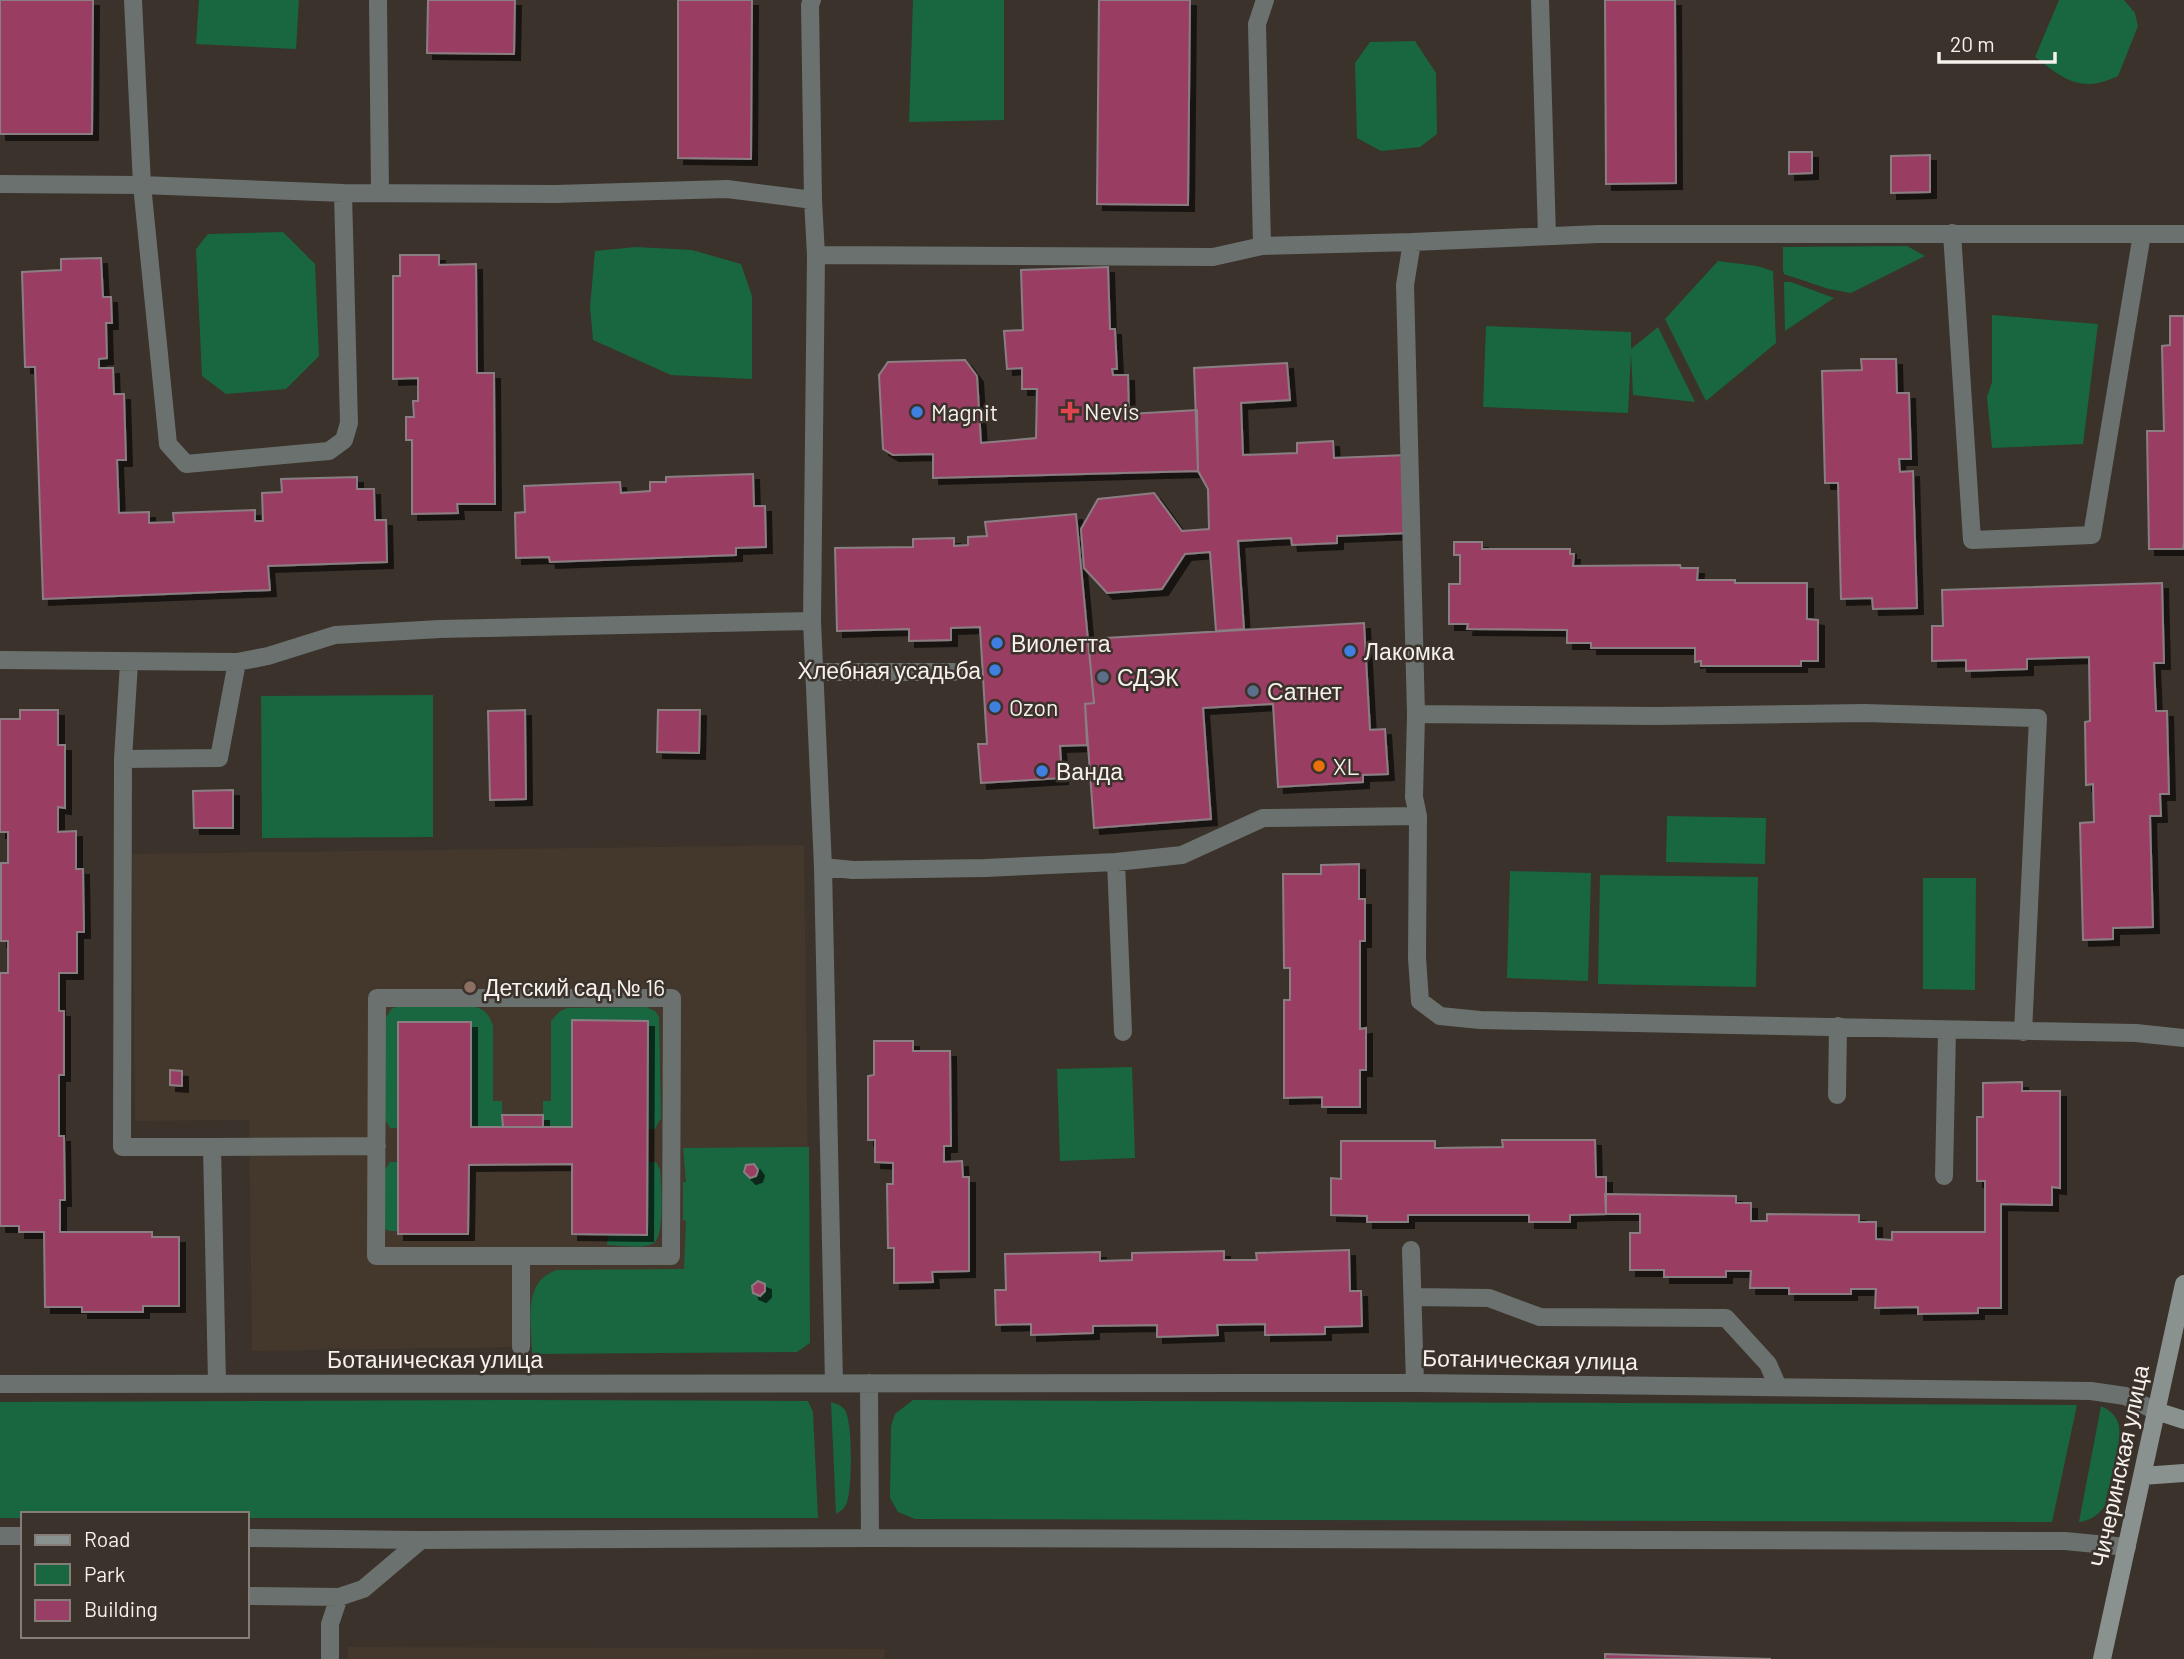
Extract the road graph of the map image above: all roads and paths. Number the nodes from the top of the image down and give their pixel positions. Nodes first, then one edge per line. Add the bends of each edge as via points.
1 (133, 0) edge
2 (378, 0) edge
3 (812, 0) edge
4 (1265, 0) edge
5 (1540, 0) edge
6 (0, 184) edge
7 (142, 184) junction
8 (380, 192) junction
9 (343, 193) junction
10 (813, 200) junction
11 (1952, 233) junction
12 (2142, 234) junction
13 (2184, 234) edge
14 (1547, 236) junction
15 (1412, 242) junction
16 (1262, 246) junction
17 (816, 255) junction
18 (812, 621) junction
19 (0, 660) edge
20 (237, 662) junction
21 (129, 663) junction
22 (813, 672) junction
23 (954, 672) dead end
24 (1416, 715) junction
25 (123, 759) junction
26 (1418, 816) junction
27 (1116, 862) junction
28 (823, 867) junction
29 (1838, 1026) junction
30 (1947, 1030) junction
31 (1123, 1032) dead end
32 (2023, 1032) junction
33 (2184, 1038) edge
34 (1837, 1096) dead end
35 (377, 1146) junction
36 (212, 1147) junction
37 (1944, 1176) dead end
38 (1411, 1250) dead end
39 (522, 1256) junction
40 (2184, 1284) edge
41 (1413, 1297) junction
42 (521, 1347) dead end
43 (1415, 1382) junction
44 (217, 1383) junction
45 (835, 1383) junction
46 (869, 1383) junction
47 (0, 1384) edge
48 (1778, 1387) junction
49 (2156, 1411) junction
50 (2184, 1420) edge
51 (2184, 1473) edge
52 (2141, 1476) junction
53 (0, 1536) edge
54 (21, 1536) edge
55 (248, 1538) edge
56 (870, 1538) junction
57 (421, 1540) junction
58 (2127, 1547) junction
59 (248, 1596) edge
60 (339, 1597) junction
61 (330, 1659) edge
62 (2102, 1659) edge

1 - 7 street
2 - 8 street
3 - 10 street
4 - 16 street via 1257,24
5 - 14 street
6 - 7 street
7 - 9 street
7 - 9 street via 168,444 186,464 329,451 345,440 349,423
8 - 9 street
8 - 10 street via 555,194 727,189
10 - 17 street
11 - 12 street
11 - 12 street via 1972,540 2092,535
11 - 14 street
12 - 13 street
14 - 15 street
15 - 16 street
15 - 24 street via 1405,285
16 - 17 street via 1213,257
17 - 18 street
18 - 20 street via 335,635
18 - 22 street
19 - 21 street
20 - 21 street
20 - 25 street via 219,758
21 - 25 street
22 - 23 street
22 - 28 street
24 - 26 street via 1414,797
24 - 32 street via 1864,713 2038,718
25 - 36 street via 122,1147
26 - 27 street via 1263,818 1182,855
26 - 29 street via 1420,1001 1440,1016 1492,1021
27 - 28 street via 985,868
27 - 31 street
28 - 45 street
29 - 30 street
29 - 34 street
30 - 32 street
30 - 37 street
32 - 33 street
35 - 36 street
35 - 39 street via 376,1256
35 - 39 street via 377,998 672,998 671,1256
36 - 44 street
38 - 41 street
39 - 42 street
40 - 49 main road, Чичеринская улица
41 - 43 street
41 - 48 street via 1489,1298 1539,1317 1726,1318 1768,1364
43 - 46 street, Ботаническая улица
43 - 48 street, Ботаническая улица
44 - 45 street, Ботаническая улица
44 - 47 street, Ботаническая улица
45 - 46 street, Ботаническая улица
46 - 56 street
48 - 49 street, Ботаническая улица via 2091,1391 2125,1396
49 - 50 main road, Ботаническая улица
49 - 52 main road, Чичеринская улица
51 - 52 main road
52 - 58 main road, Чичеринская улица
53 - 54 street
55 - 57 street
56 - 57 street
56 - 58 street via 2065,1541
57 - 60 street via 363,1589
58 - 62 main road, Чичеринская улица
59 - 60 street
60 - 61 street via 330,1624

